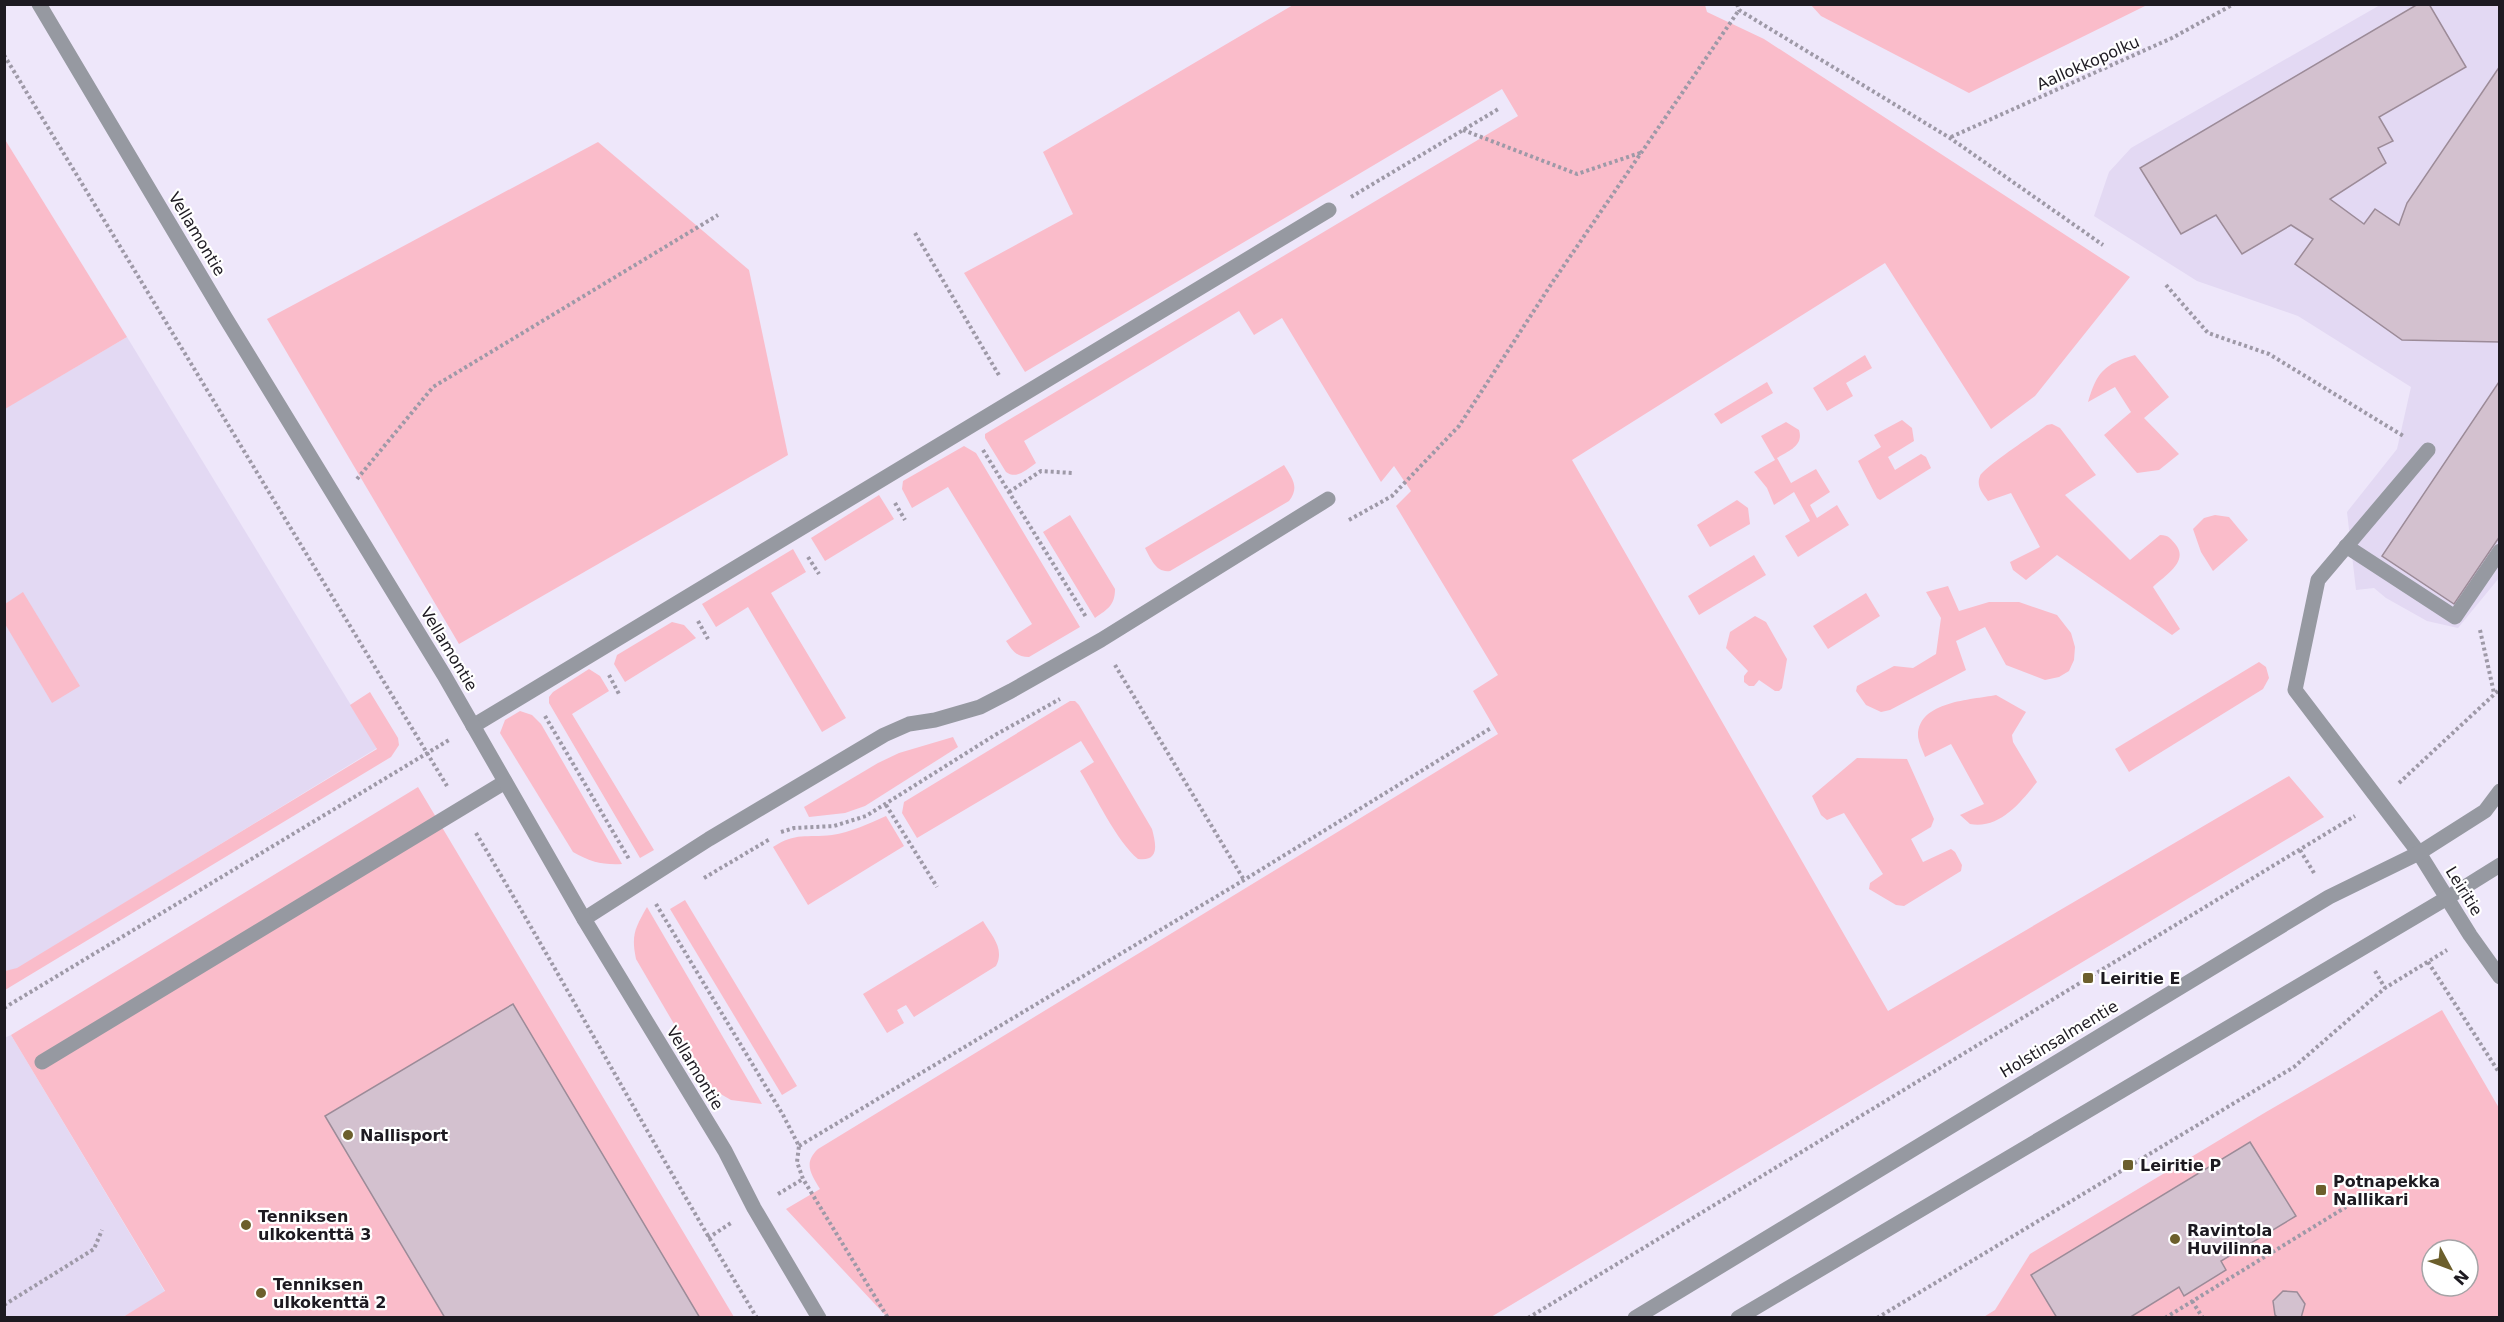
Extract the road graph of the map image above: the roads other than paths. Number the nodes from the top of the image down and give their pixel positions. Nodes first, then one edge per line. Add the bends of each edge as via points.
1 (39, 4) edge
2 (1329, 210) road end
3 (2428, 450) road end
4 (1328, 499) dead end
5 (2346, 546) junction
6 (2499, 551) edge
7 (473, 726) junction
8 (505, 782) junction
9 (2499, 791) edge
10 (2420, 853) junction
11 (2499, 865) edge
12 (2447, 898) junction
13 (584, 919) junction
14 (2499, 977) edge
15 (42, 1062) dead end
16 (819, 1317) edge
17 (1635, 1317) edge
18 (1738, 1317) edge

1 - 7 street, Vellamontie
2 - 7 street
3 - 5 street, Leiritie
4 - 13 street via 1101,640 1011,691 980,707 909,724 884,735
5 - 6 street via 2455,617
5 - 10 street, Leiritie via 2318,580 2295,690
7 - 8 street, Vellamontie
8 - 13 street, Vellamontie
8 - 15 street
9 - 10 street, Holstinsalmentie via 2485,811
10 - 12 street, Leiritie
10 - 17 street, Holstinsalmentie via 2329,897
11 - 12 street
12 - 14 street, Leiritie
12 - 18 street
13 - 16 street, Vellamontie via 725,1151

